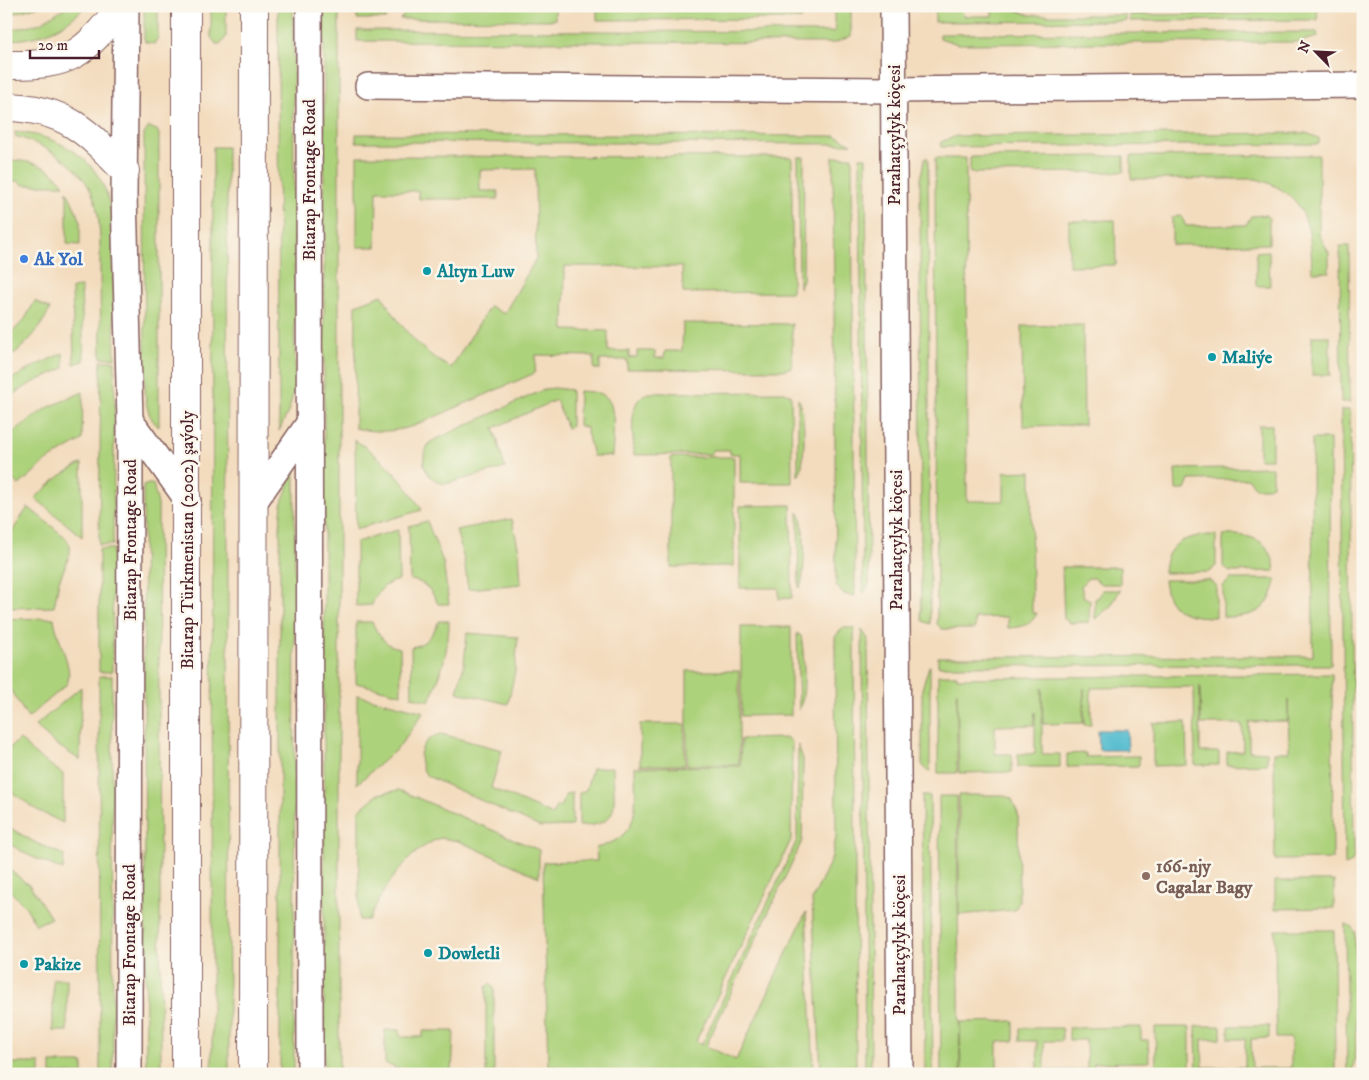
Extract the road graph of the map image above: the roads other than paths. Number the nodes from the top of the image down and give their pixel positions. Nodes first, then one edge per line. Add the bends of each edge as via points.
1 (120, 6) edge
2 (126, 6) edge
3 (186, 6) edge
4 (254, 6) edge
5 (309, 6) edge
6 (893, 6) edge
7 (6, 65) edge
8 (1363, 85) edge
9 (368, 86) dead end
10 (893, 90) junction
11 (6, 107) edge
12 (125, 171) junction
13 (130, 420) junction
14 (309, 424) junction
15 (255, 501) junction
16 (188, 502) junction
17 (129, 1074) edge
18 (186, 1074) edge
19 (253, 1074) edge
20 (310, 1074) edge
21 (900, 1074) edge

1 - 7 main road via 99,34 82,50 62,61 36,66
2 - 12 street, Bitarap Frontage Road
3 - 16 main road, Bitarap Türkmenistan (2002) şaýoly
4 - 15 main road
5 - 14 street, Bitarap Frontage Road
6 - 10 street, Parahatçylyk köçesi
8 - 10 street
9 - 10 street
10 - 21 street, Parahatçylyk köçesi
11 - 12 main road via 61,116 81,127
12 - 13 street, Bitarap Frontage Road
13 - 16 street
13 - 17 street, Bitarap Frontage Road
14 - 15 street
14 - 20 street, Bitarap Frontage Road
15 - 19 main road
16 - 18 main road, Bitarap Türkmenistan (2002) şaýoly

